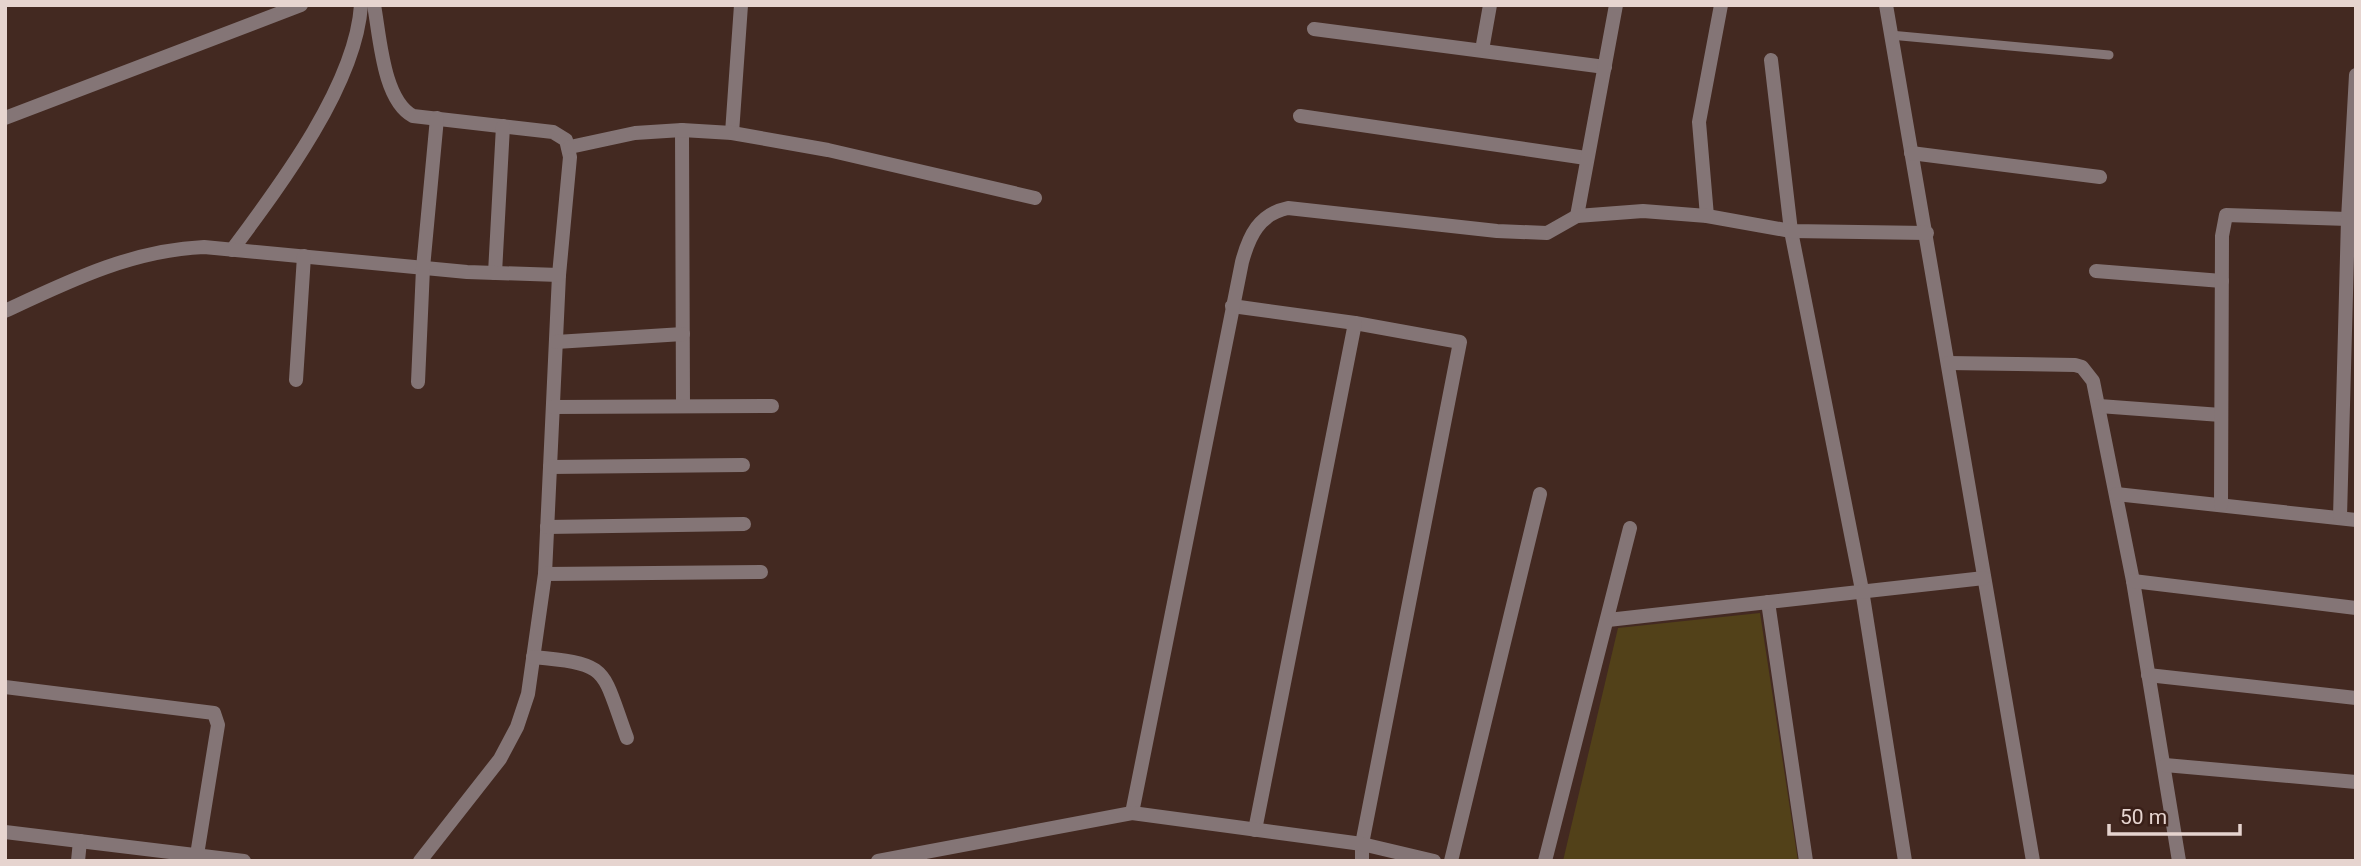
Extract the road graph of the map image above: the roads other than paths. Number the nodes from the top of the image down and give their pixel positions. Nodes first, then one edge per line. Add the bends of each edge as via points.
1 (301, 5) edge
2 (361, 5) edge
3 (374, 5) edge
4 (741, 5) edge
5 (1490, 5) edge
6 (1616, 5) edge
7 (1721, 5) edge
8 (1886, 5) edge
9 (1314, 29) dead end
10 (1890, 35) junction
11 (1482, 50) junction
12 (2109, 55) dead end
13 (1771, 60) dead end
14 (1605, 67) junction
15 (2356, 75) edge
16 (1300, 116) dead end
17 (5, 118) edge
18 (437, 118) junction
19 (503, 126) junction
20 (682, 131) junction
21 (732, 133) junction
22 (570, 147) junction
23 (1911, 153) junction
24 (1587, 158) junction
25 (2100, 177) dead end
26 (1034, 198) dead end
27 (1577, 216) junction
28 (1707, 216) junction
29 (2348, 219) junction
30 (1791, 231) junction
31 (1927, 233) junction
32 (232, 250) junction
33 (304, 256) junction
34 (423, 268) junction
35 (2096, 271) dead end
36 (495, 273) junction
37 (559, 275) junction
38 (2222, 281) junction
39 (1232, 306) junction
40 (5, 311) edge
41 (1355, 323) junction
42 (683, 334) junction
43 (556, 342) junction
44 (1948, 363) junction
45 (296, 380) dead end
46 (418, 382) dead end
47 (683, 406) junction
48 (772, 406) dead end
49 (2099, 406) junction
50 (553, 407) junction
51 (2221, 415) junction
52 (743, 465) dead end
53 (550, 467) junction
54 (1540, 494) dead end
55 (2116, 494) junction
56 (2221, 505) junction
57 (2340, 517) junction
58 (2356, 520) edge
59 (744, 524) dead end
60 (547, 527) junction
61 (1630, 528) dead end
62 (761, 572) dead end
63 (545, 574) junction
64 (1984, 578) junction
65 (2133, 581) junction
66 (1862, 590) junction
67 (1768, 602) junction
68 (2356, 608) edge
69 (1608, 620) junction
70 (533, 657) junction
71 (2148, 675) junction
72 (5, 687) edge
73 (2356, 698) edge
74 (627, 738) dead end
75 (2165, 765) junction
76 (2356, 782) edge
77 (1132, 813) junction
78 (1255, 830) junction
79 (5, 832) edge
80 (80, 841) junction
81 (1362, 844) junction
82 (937, 855) edge
83 (197, 858) edge
84 (78, 861) edge
85 (244, 861) edge
86 (420, 861) edge
87 (878, 861) edge
88 (1362, 861) edge
89 (1434, 861) edge
90 (1451, 861) edge
91 (1545, 861) edge
92 (1806, 861) edge
93 (1905, 861) edge
94 (2033, 861) edge
95 (2179, 861) edge

1 - 17 street
2 - 32 street via 348,62 329,100 283,182
3 - 18 street via 392,95 413,116
4 - 21 street
5 - 11 street
6 - 14 street
7 - 28 street via 1699,122
8 - 10 street
9 - 11 street
10 - 12 lane
10 - 23 street
11 - 14 street
13 - 30 street
14 - 24 street
15 - 29 street
16 - 24 street
18 - 19 street
18 - 34 street
19 - 22 street via 553,132
19 - 36 street
20 - 21 street
20 - 22 street via 635,133
20 - 42 street
21 - 26 street via 828,150
22 - 37 street
23 - 25 street
23 - 31 street
24 - 27 street
27 - 28 street via 1643,211
27 - 39 street via 1547,233 1288,208 1276,211 1256,226 1247,242
28 - 30 street
29 - 38 street via 2226,215
29 - 57 street
30 - 31 street
30 - 66 street
31 - 44 street
32 - 33 street
32 - 40 street via 180,248 126,259
33 - 34 street
33 - 45 street
34 - 36 street
34 - 46 street
35 - 38 street
36 - 37 street
37 - 43 street
38 - 51 street
39 - 41 street
39 - 77 street
41 - 78 street
41 - 81 street via 1460,342
42 - 43 street
42 - 47 street
43 - 50 street
44 - 49 street via 2082,367 2093,381
44 - 64 street
47 - 48 street
47 - 50 street
49 - 51 street
49 - 55 street
50 - 53 street
51 - 56 street
52 - 53 street
53 - 60 street
54 - 90 street
55 - 56 street
55 - 65 street
56 - 57 street
57 - 58 street
59 - 60 street
60 - 63 street
61 - 69 street
62 - 63 street
63 - 70 street
64 - 66 street
64 - 94 street
65 - 68 street
65 - 71 street
66 - 67 street
66 - 93 street
67 - 69 street
67 - 92 street
69 - 91 street
70 - 74 street via 579,661 598,670
70 - 86 street via 521,716 500,759
71 - 73 street
71 - 75 street
72 - 83 street via 214,713 218,724
75 - 76 street
75 - 95 street
77 - 78 street
77 - 82 street
78 - 81 street
79 - 80 street
80 - 83 street
80 - 84 street
81 - 88 street
81 - 89 street
82 - 87 street
83 - 85 street

